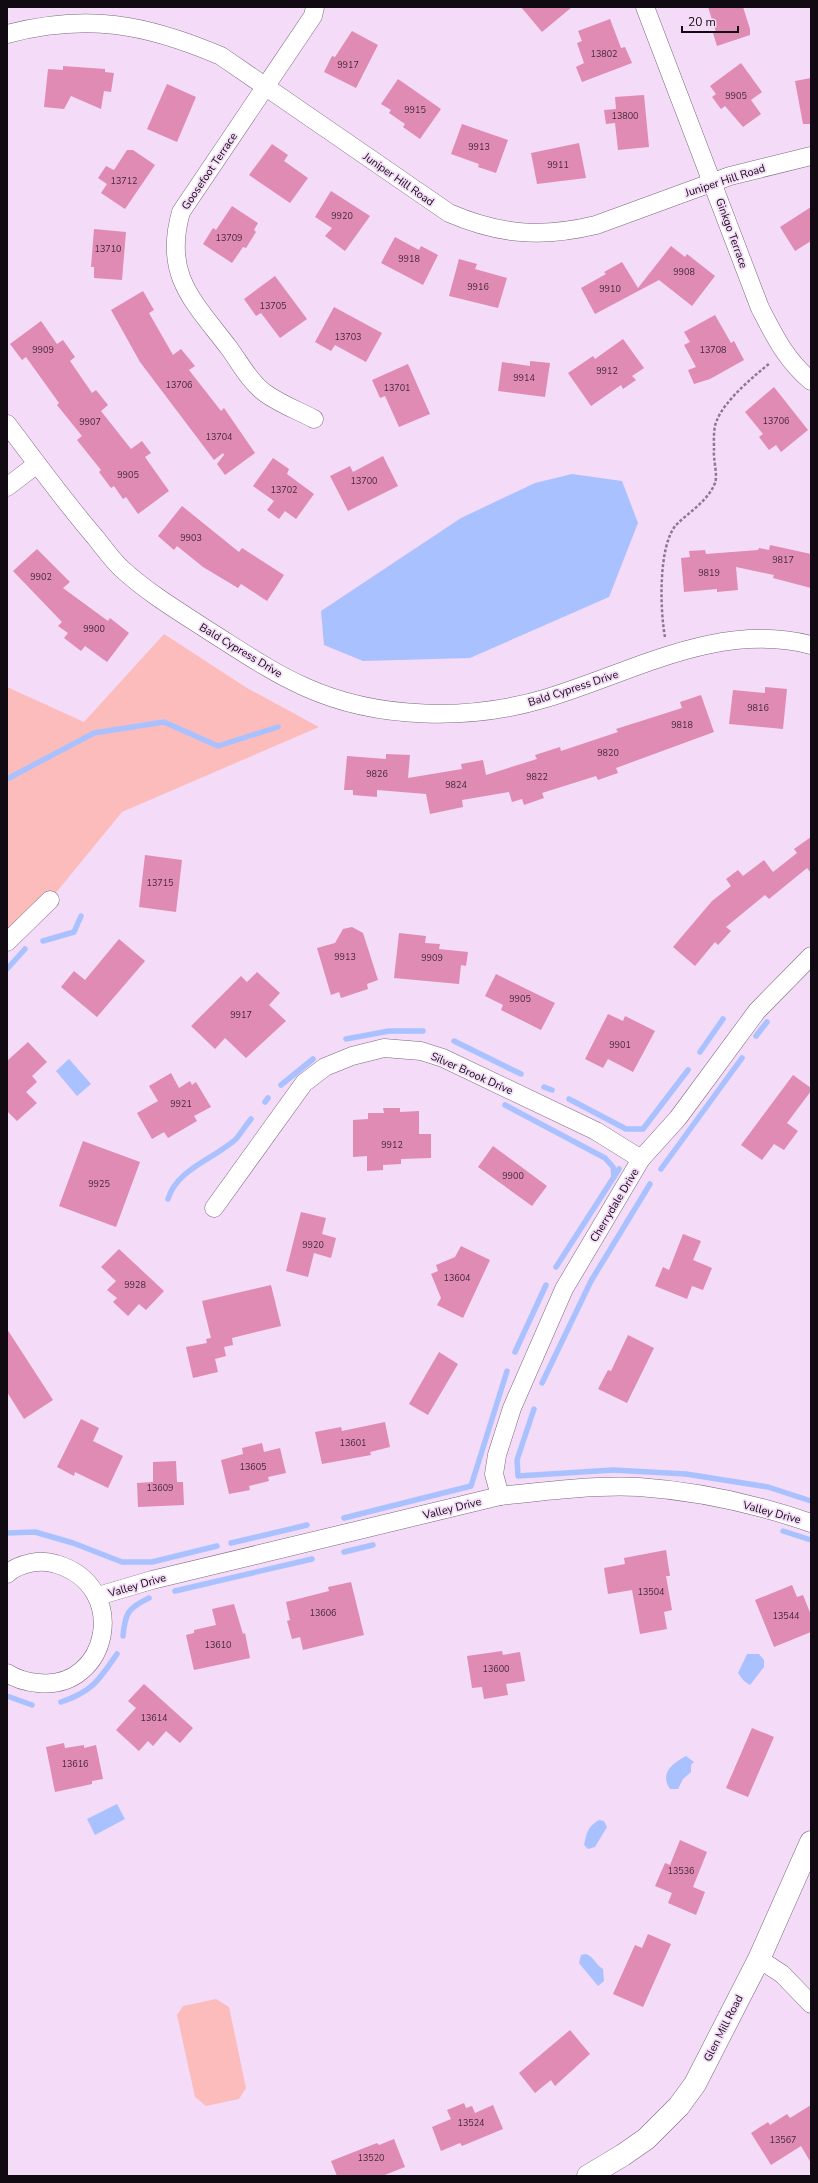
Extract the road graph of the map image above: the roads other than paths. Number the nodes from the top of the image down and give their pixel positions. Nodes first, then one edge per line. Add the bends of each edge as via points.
1 (315, 7) edge
2 (645, 7) edge
3 (7, 34) edge
4 (265, 87) junction
5 (811, 156) edge
6 (714, 183) junction
7 (811, 381) edge
8 (314, 419) dead end
9 (7, 424) edge
10 (37, 464) junction
11 (7, 487) edge
12 (811, 645) edge
13 (50, 900) dead end
14 (7, 942) edge
15 (811, 956) edge
16 (641, 1159) junction
17 (214, 1208) dead end
18 (500, 1496) junction
19 (811, 1523) edge
20 (8, 1570) edge
21 (98, 1596) junction
22 (7, 1673) edge
23 (811, 1842) edge
24 (759, 1959) junction
25 (811, 2004) edge
26 (588, 2176) edge

1 - 4 street, Goosefoot Terrace via 313,16
2 - 6 street, Ginkgo Terrace
3 - 4 street, Juniper Hill Road via 57,24 83,22 127,26 188,42 221,56
4 - 6 street, Juniper Hill Road via 294,104 428,200 449,213 488,228 522,233 573,230 596,225
4 - 8 street, Goosefoot Terrace via 181,212 175,233 175,256 186,291 252,380 266,393
5 - 6 street, Juniper Hill Road via 755,169
6 - 7 street, Ginkgo Terrace via 760,308 783,353 797,370
9 - 10 street, Bald Cypress Drive
10 - 11 street
10 - 12 street, Bald Cypress Drive via 72,511 122,568 148,589 266,667 307,688 351,702 412,712 483,711 546,698 667,656 722,642 748,639
13 - 14 street
15 - 16 street, Cherrydale Drive via 757,1011 678,1118
16 - 17 street, Silver Brook Drive via 596,1131 443,1058 422,1051 384,1048 352,1056 325,1067 304,1083
16 - 18 street, Cherrydale Drive via 564,1289 512,1408 497,1455 494,1474
18 - 19 street, Valley Drive via 558,1489 639,1487 707,1496 774,1510
18 - 21 street, Valley Drive via 152,1580
20 - 21 street via 30,1563 50,1562 69,1568 86,1580
21 - 22 street via 104,1615 103,1635 96,1654 83,1669 66,1680 46,1684 26,1682
23 - 24 main road, Glen Mill Road
24 - 25 street via 782,1974
24 - 26 main road, Glen Mill Road via 695,2084 679,2106 646,2139

